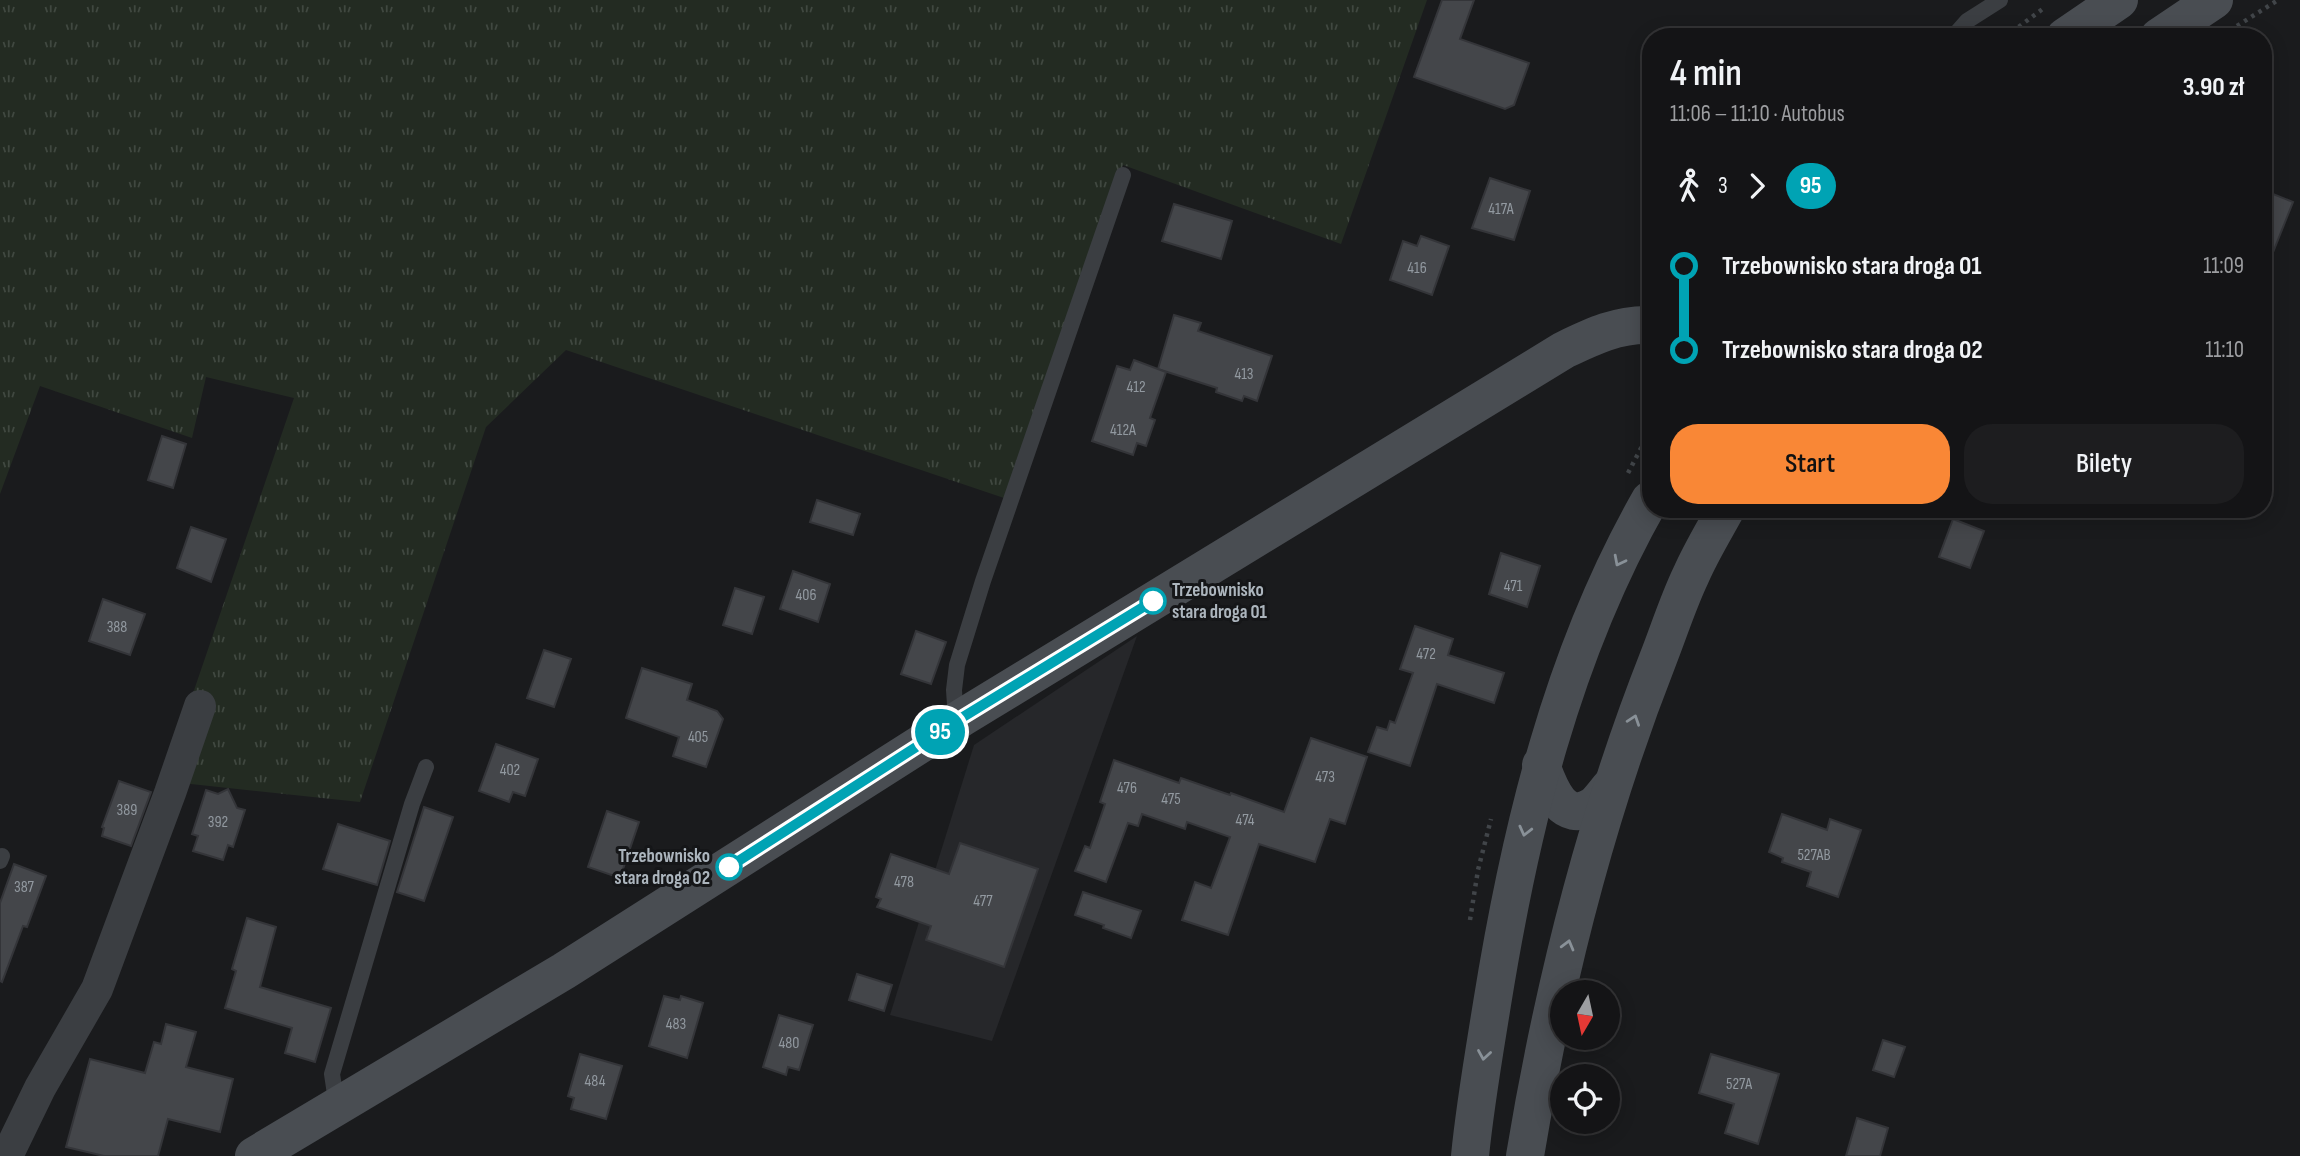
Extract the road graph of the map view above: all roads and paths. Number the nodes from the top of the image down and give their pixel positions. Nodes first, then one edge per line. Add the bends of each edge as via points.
1 (2000, 0) edge
2 (2119, 0) edge
3 (2278, 0) edge
4 (2225, 13) edge
5 (2056, 21) edge
6 (1961, 28) edge
7 (2034, 28) edge
8 (2184, 28) edge
9 (1123, 175) dead end
10 (1642, 321) edge
11 (1642, 516) edge
12 (1721, 518) edge
13 (200, 706) dead end
14 (963, 717) junction
15 (1541, 765) junction
16 (426, 768) dead end
17 (1612, 785) junction
18 (342, 1104) junction
19 (7, 1156) edge
20 (254, 1156) edge
21 (1469, 1156) edge
22 (1525, 1156) edge

1 - 6 lane
2 - 5 main road
3 - 4 path
4 - 8 main road
5 - 7 path
9 - 14 lane via 957,665 955,705
10 - 14 main road via 1604,331 1564,350
11 -> 15 main road via 1606,586
17 -> 12 main road via 1691,574
13 - 19 street via 97,989
14 - 18 main road via 564,971
15 - 17 main road via 1560,805 1576,811 1593,805
15 -> 21 main road via 1499,961
16 - 18 lane via 332,1074
22 -> 17 main road via 1561,971
18 - 20 main road

